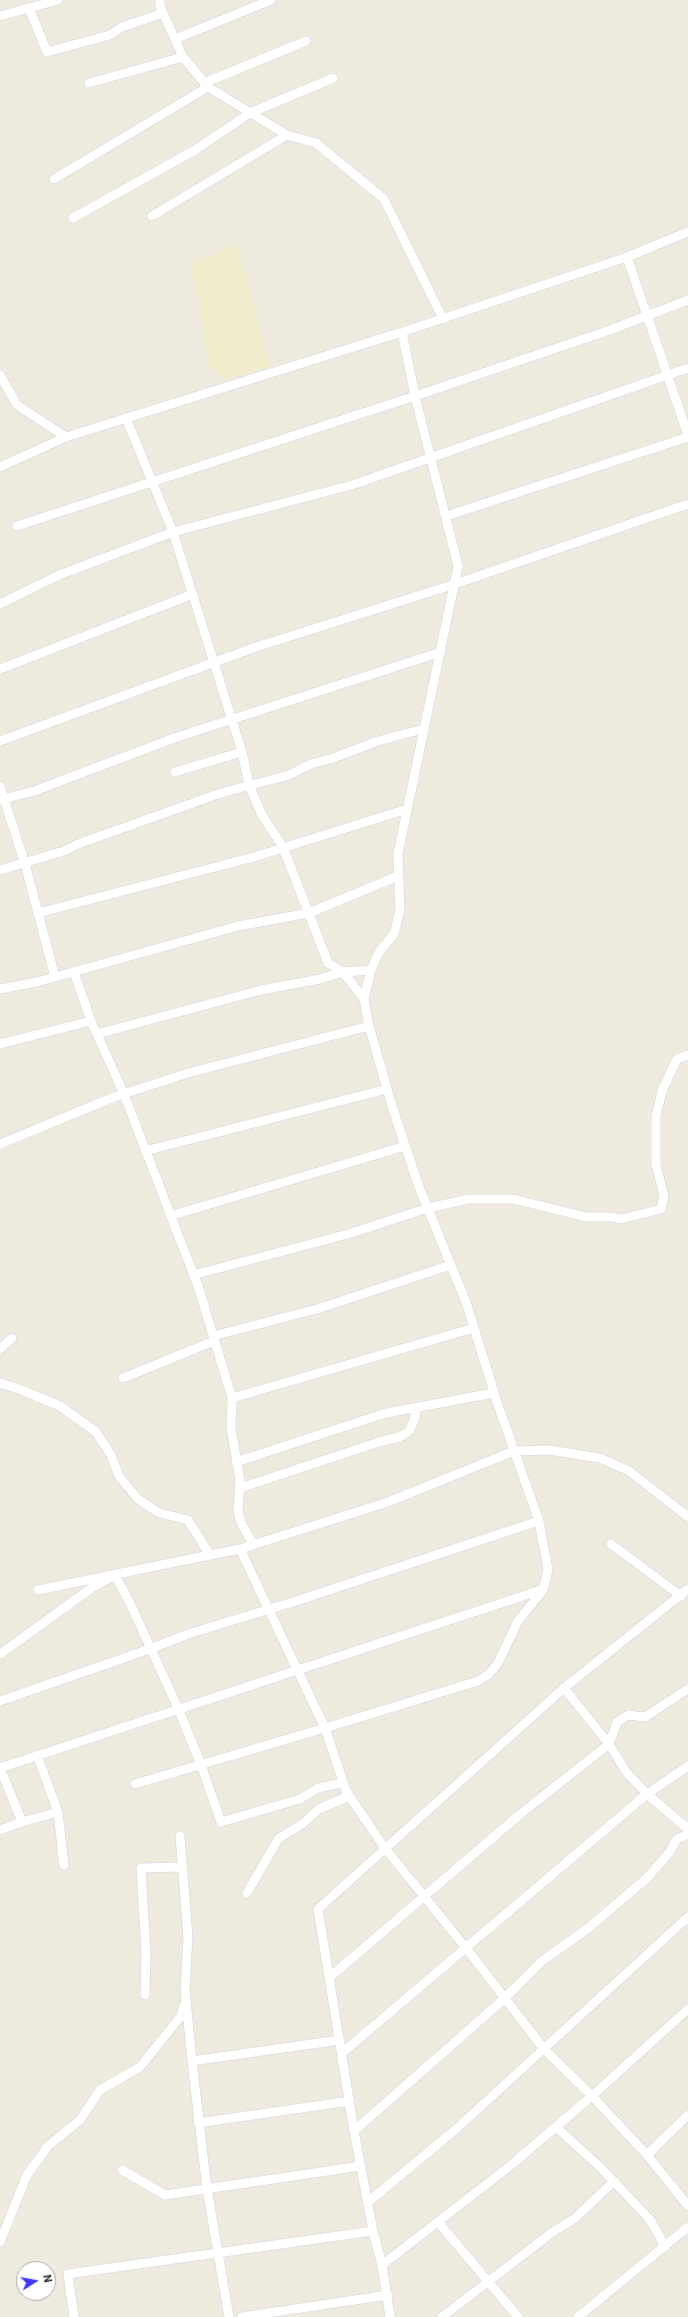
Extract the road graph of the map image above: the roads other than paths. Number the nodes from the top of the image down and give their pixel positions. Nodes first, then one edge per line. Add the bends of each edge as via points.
1 (58, 0) edge
2 (160, 0) edge
3 (271, 0) edge
4 (29, 8) junction
5 (163, 13) junction
6 (0, 16) edge
7 (175, 39) junction
8 (306, 42) dead end
9 (183, 57) junction
10 (333, 78) dead end
11 (89, 83) dead end
12 (206, 85) junction
13 (250, 113) junction
14 (287, 135) junction
15 (54, 179) dead end
16 (152, 216) dead end
17 (73, 218) dead end
18 (688, 232) edge
19 (627, 257) junction
20 (688, 300) edge
21 (647, 315) junction
22 (443, 318) junction
23 (402, 332) junction
24 (688, 368) edge
25 (0, 375) edge
26 (668, 376) junction
27 (415, 396) junction
28 (126, 418) junction
29 (688, 436) edge
30 (66, 437) junction
31 (431, 458) junction
32 (0, 467) edge
33 (152, 482) junction
34 (688, 504) edge
35 (446, 516) junction
36 (17, 526) dead end
37 (173, 532) junction
38 (455, 584) junction
39 (193, 594) junction
40 (0, 604) edge
41 (441, 652) junction
42 (215, 662) junction
43 (0, 669) edge
44 (232, 720) junction
45 (423, 729) junction
46 (0, 741) edge
47 (242, 752) junction
48 (175, 772) dead end
49 (249, 785) junction
50 (0, 786) edge
51 (3, 800) edge
52 (407, 809) junction
53 (282, 847) junction
54 (26, 864) junction
55 (0, 870) edge
56 (398, 876) junction
57 (38, 913) junction
58 (309, 913) junction
59 (372, 970) junction
60 (74, 972) junction
61 (343, 972) junction
62 (55, 977) junction
63 (0, 989) edge
64 (364, 999) junction
65 (91, 1021) junction
66 (368, 1026) junction
67 (97, 1034) junction
68 (0, 1044) edge
69 (688, 1056) edge
70 (387, 1089) junction
71 (124, 1094) junction
72 (0, 1144) edge
73 (405, 1146) junction
74 (145, 1150) junction
75 (428, 1208) junction
76 (170, 1216) junction
77 (451, 1264) junction
78 (193, 1275) junction
79 (474, 1328) junction
80 (12, 1338) dead end
81 (214, 1338) junction
82 (0, 1349) edge
83 (123, 1378) dead end
84 (0, 1383) edge
85 (494, 1392) junction
86 (232, 1398) junction
87 (417, 1407) junction
88 (514, 1451) junction
89 (236, 1462) junction
90 (240, 1488) junction
91 (688, 1517) edge
92 (539, 1521) junction
93 (611, 1544) dead end
94 (254, 1545) junction
95 (240, 1549) junction
96 (210, 1555) junction
97 (114, 1575) junction
98 (688, 1589) edge
99 (38, 1590) dead end
100 (543, 1590) junction
101 (681, 1596) junction
102 (268, 1608) junction
103 (150, 1649) junction
104 (0, 1654) edge
105 (297, 1670) junction
106 (564, 1688) junction
107 (688, 1689) edge
108 (0, 1701) edge
109 (178, 1708) junction
110 (325, 1728) junction
111 (609, 1744) junction
112 (37, 1755) junction
113 (201, 1765) junction
114 (688, 1766) edge
115 (343, 1783) junction
116 (135, 1784) dead end
117 (647, 1794) junction
118 (349, 1796) junction
119 (58, 1812) junction
120 (22, 1822) junction
121 (688, 1829) edge
122 (0, 1830) edge
123 (688, 1834) edge
124 (180, 1836) dead end
125 (384, 1847) junction
126 (64, 1865) dead end
127 (183, 1867) junction
128 (247, 1893) dead end
129 (425, 1897) junction
130 (688, 1917) edge
131 (466, 1948) junction
132 (330, 1977) junction
133 (145, 1995) dead end
134 (186, 1998) junction
135 (505, 1998) junction
136 (688, 2009) edge
137 (340, 2040) junction
138 (544, 2049) junction
139 (342, 2053) junction
140 (192, 2061) junction
141 (592, 2096) junction
142 (350, 2101) junction
143 (688, 2115) edge
144 (198, 2123) junction
145 (556, 2127) junction
146 (354, 2131) junction
147 (647, 2155) junction
148 (361, 2166) junction
149 (122, 2170) dead end
150 (616, 2182) junction
151 (207, 2189) junction
152 (368, 2202) junction
153 (688, 2206) edge
154 (438, 2222) junction
155 (688, 2227) edge
156 (373, 2231) junction
157 (0, 2242) edge
158 (665, 2247) junction
159 (217, 2253) junction
160 (382, 2264) junction
161 (490, 2282) junction
162 (388, 2296) junction
163 (74, 2317) edge
164 (229, 2317) edge
165 (242, 2317) edge
166 (390, 2317) edge
167 (442, 2317) edge
168 (518, 2317) edge
169 (578, 2317) edge

1 - 4 street
2 - 5 street
3 - 7 street
4 - 5 street via 47,52 110,35 122,27
4 - 6 street
5 - 7 street
7 - 9 street
8 - 12 street
9 - 11 street
9 - 12 street
10 - 13 street
12 - 13 street
12 - 15 street
13 - 14 street
13 - 17 street via 195,150
14 - 16 street
14 - 22 street via 316,143 384,199
18 - 19 street
19 - 21 street
19 - 22 street
20 - 21 street
21 - 26 street
21 - 27 street
22 - 23 street
23 - 27 street
23 - 28 street
24 - 26 street
25 - 30 street via 17,406
26 - 29 street
26 - 31 street
27 - 31 street
27 - 33 street
28 - 30 street
28 - 33 street
29 - 35 street
30 - 32 street
31 - 35 street
31 - 37 street via 352,485
33 - 36 street
33 - 37 street
34 - 38 street
35 - 38 street via 458,566
37 - 39 street
37 - 40 street via 59,575
38 - 41 street
38 - 42 street
39 - 42 street
39 - 43 street
41 - 44 street
41 - 45 street
42 - 44 street
42 - 46 street
44 - 47 street
44 - 51 street via 177,737 34,791
45 - 49 street via 378,741 311,764 289,775
45 - 52 street
47 - 48 street
47 - 49 street
49 - 53 street via 262,815
49 - 54 street
50 - 51 street
51 - 54 street
52 - 53 street
52 - 56 street via 398,854
53 - 57 street via 175,880
53 - 58 street
54 - 55 street
54 - 57 street
56 - 58 street
56 - 59 street via 400,910 394,934 380,952
57 - 62 street
58 - 60 street via 238,926
58 - 61 street via 328,963
59 - 61 street
59 - 64 street
60 - 62 street
60 - 65 street
61 - 64 street
61 - 67 street via 261,990
62 - 63 street
64 - 66 street
65 - 67 street
65 - 68 street
66 - 70 street
66 - 71 street via 188,1073
67 - 71 street
69 - 75 street via 677,1059 662,1091 656,1116 656,1165 664,1196 660,1209 621,1219 611,1216 586,1217 512,1198 469,1199
70 - 73 street
70 - 74 street
71 - 72 street
71 - 74 street
73 - 75 street
73 - 76 street
74 - 76 street
75 - 77 street
75 - 78 street via 348,1234
76 - 78 street
77 - 79 street
77 - 81 street via 317,1309
78 - 81 street
79 - 85 street
79 - 86 street
80 - 82 street
81 - 83 street
81 - 86 street
84 - 96 street via 60,1406 96,1432 111,1455 119,1476 138,1499 159,1513 188,1520
85 - 87 street
85 - 88 street
86 - 89 street via 231,1428
87 - 89 street via 386,1413
87 - 90 street via 409,1431 400,1437
88 - 91 street via 549,1450 600,1458 629,1471
88 - 92 street
88 - 94 street via 388,1502
89 - 90 street
90 - 94 street via 238,1510 241,1523
92 - 100 street via 548,1570
92 - 102 street via 294,1602
93 - 101 street
94 - 95 street
95 - 96 street
95 - 102 street
96 - 97 street
97 - 99 street
97 - 103 street via 130,1603
97 - 104 street via 93,1587
98 - 101 street
100 - 105 street
100 - 110 street via 518,1621 498,1663 489,1674 478,1681
101 - 106 street
102 - 103 street
102 - 105 street
103 - 108 street
103 - 109 street
105 - 109 street
105 - 110 street
106 - 111 street
106 - 125 street
107 - 111 street via 645,1716 628,1715 617,1722
109 - 112 street
109 - 113 street
110 - 113 street
110 - 115 street
111 - 117 street via 627,1774
111 - 129 street via 518,1816
112 - 119 street
112 - 120 street via 0,1768
113 - 115 street via 221,1822 300,1799 318,1788
113 - 116 street
114 - 117 street
115 - 118 street
117 - 121 street
117 - 131 street
118 - 125 street
118 - 128 street via 319,1809 301,1825 279,1838
119 - 120 street
119 - 126 street
120 - 122 street
123 - 135 street via 677,1839 669,1853 647,1878 587,1929 542,1961
124 - 127 street
125 - 129 street
125 - 132 street via 318,1909 318,1922
127 - 133 street via 141,1868 146,1953
127 - 134 street via 188,1937
129 - 131 street
129 - 132 street
130 - 138 street
131 - 135 street
131 - 139 street
132 - 137 street
134 - 140 street
134 - 157 street via 181,2016 140,2067 100,2090 80,2120 48,2146 27,2175
135 - 138 street
135 - 146 street
136 - 141 street
137 - 139 street
137 - 140 street
138 - 141 street
138 - 152 street via 455,2130
139 - 142 street
140 - 144 street
141 - 145 street
141 - 147 street
142 - 144 street
142 - 146 street
143 - 147 street
144 - 151 street
145 - 150 street
145 - 154 street
146 - 148 street
147 - 153 street
148 - 151 street
148 - 152 street
149 - 151 street via 165,2195
150 - 158 street via 651,2221
150 - 161 street via 574,2219 554,2231
151 - 159 street
152 - 156 street
154 - 160 street
154 - 161 street
155 - 158 street
156 - 159 street
156 - 160 street
158 - 169 street
159 - 163 street via 68,2274
159 - 164 street
160 - 162 street
161 - 167 street
161 - 168 street
162 - 165 street
162 - 166 street

